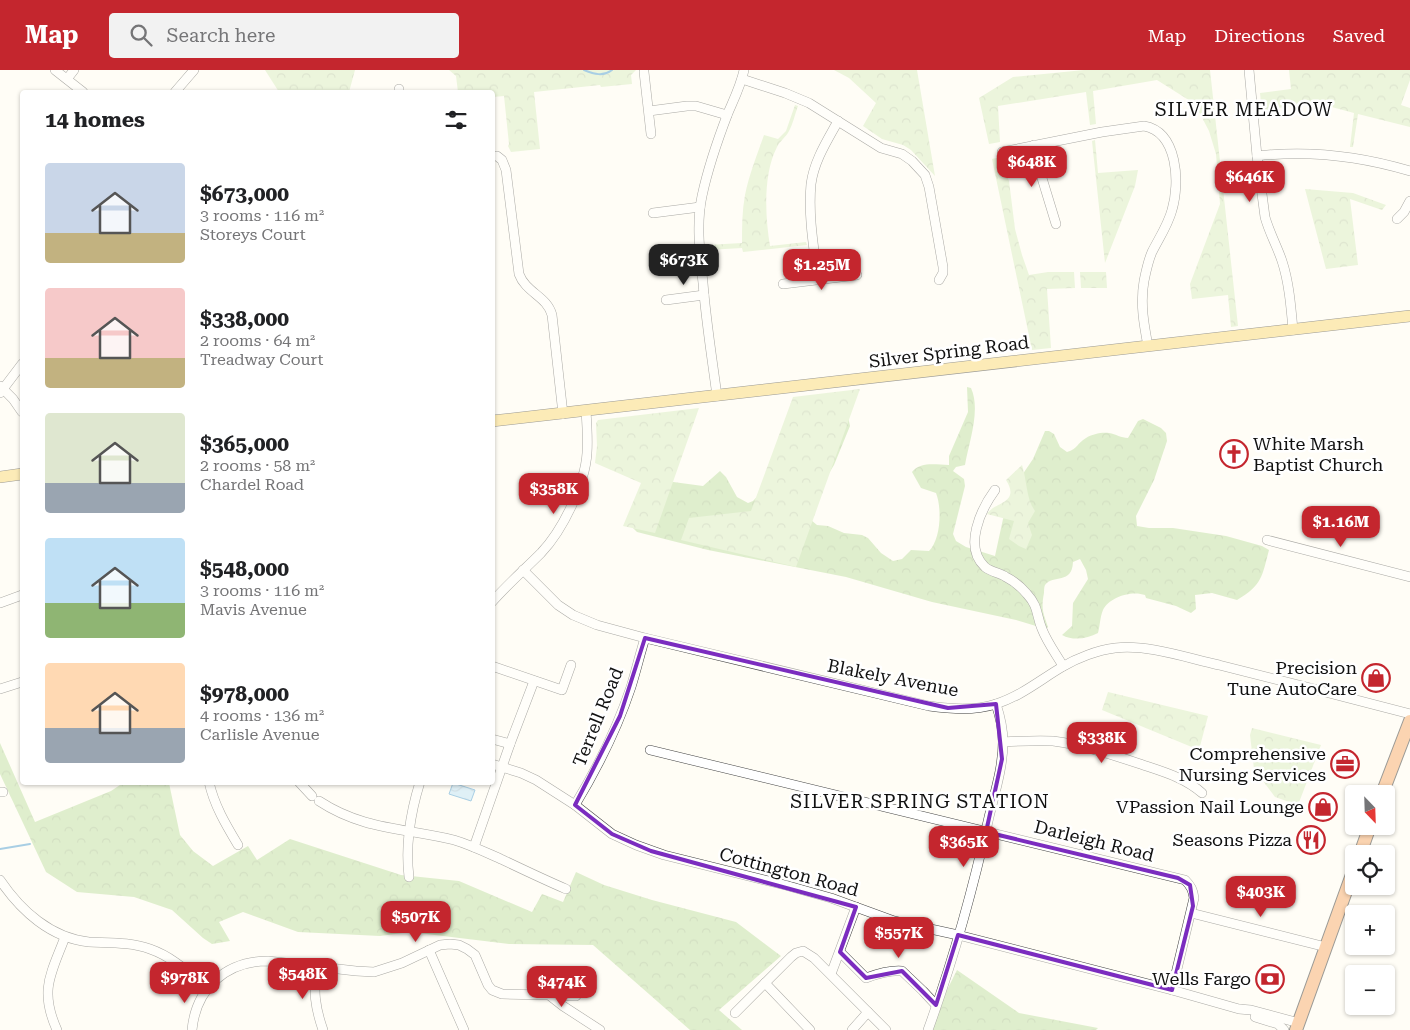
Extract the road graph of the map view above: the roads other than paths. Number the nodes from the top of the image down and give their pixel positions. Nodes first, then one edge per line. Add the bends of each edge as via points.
1 (55, 70) edge
2 (74, 70) edge
3 (194, 70) edge
4 (1249, 70) edge
5 (644, 72) dead end
6 (743, 75) edge
7 (66, 79) junction
8 (80, 90) edge
9 (177, 90) edge
10 (649, 111) junction
11 (727, 115) junction
12 (838, 121) junction
13 (651, 134) dead end
14 (1034, 145) junction
15 (1002, 152) dead end
16 (497, 156) dead end
17 (1257, 156) junction
18 (1410, 171) edge
19 (1410, 201) edge
20 (700, 207) junction
21 (653, 213) dead end
22 (1397, 219) dead end
23 (1056, 224) dead end
24 (857, 275) dead end
25 (818, 280) junction
26 (939, 280) dead end
27 (783, 284) dead end
28 (704, 295) junction
29 (666, 300) dead end
30 (1410, 316) edge
31 (1293, 330) junction
32 (1148, 346) junction
33 (20, 366) edge
34 (1, 390) edge
35 (717, 396) junction
36 (20, 409) edge
37 (586, 411) junction
38 (563, 414) junction
39 (495, 422) edge
40 (20, 474) edge
41 (0, 477) edge
42 (996, 490) dead end
43 (1267, 540) dead end
44 (523, 570) junction
45 (1410, 577) edge
46 (20, 597) edge
47 (495, 599) edge
48 (0, 603) edge
49 (644, 638) junction
50 (571, 666) dead end
51 (1063, 666) junction
52 (495, 667) edge
53 (534, 681) junction
54 (20, 683) edge
55 (0, 689) edge
56 (996, 704) junction
57 (1410, 714) edge
58 (1410, 721) edge
59 (495, 740) edge
60 (1003, 742) junction
61 (510, 744) junction
62 (650, 750) dead end
63 (495, 765) edge
64 (503, 767) junction
65 (210, 785) edge
66 (302, 785) edge
67 (419, 785) edge
68 (1385, 785) edge
69 (1202, 793) dead end
70 (575, 805) junction
71 (408, 832) junction
72 (986, 832) junction
73 (238, 845) dead end
74 (474, 847) junction
75 (409, 877) dead end
76 (0, 880) edge
77 (566, 889) dead end
78 (1345, 894) edge
79 (856, 907) junction
80 (1191, 913) junction
81 (958, 936) junction
82 (65, 937) junction
83 (1326, 946) junction
84 (429, 950) junction
85 (840, 952) junction
86 (317, 967) junction
87 (831, 974) junction
88 (765, 983) junction
89 (207, 988) junction
90 (1172, 990) junction
91 (549, 996) junction
92 (576, 996) dead end
93 (936, 1005) junction
94 (1239, 1009) junction
95 (735, 1012) dead end
96 (868, 1012) junction
97 (1298, 1027) edge
98 (57, 1030) edge
99 (192, 1030) edge
100 (323, 1030) edge
101 (464, 1030) edge
102 (600, 1030) edge
103 (810, 1030) edge
104 (852, 1030) edge
105 (886, 1030) edge
106 (928, 1030) edge
107 (1284, 1030) edge

1 - 7 street
2 - 7 street
3 - 9 street
4 - 17 street
5 - 10 street
6 - 11 street
6 - 12 street via 809,103
7 - 8 street
10 - 11 street via 696,106
10 - 13 street
11 - 20 street via 710,164
12 - 25 street via 823,148 811,183
12 - 26 street via 881,148 907,157 925,175 943,267
14 - 15 street
14 - 23 street
14 - 32 street via 1144,126 1159,132 1168,142 1174,160 1176,189 1172,212 1148,261 1144,282 1142,311
16 - 38 street via 506,170 519,274 527,288 547,305 552,315
17 - 18 street via 1300,153 1344,156
17 - 31 street via 1265,217 1282,262
19 - 22 street
20 - 21 street
20 - 28 street
24 - 25 street
25 - 27 street
28 - 29 street
28 - 35 street
30 - 31 main road, Silver Spring Road
31 - 32 main road, Silver Spring Road
32 - 35 main road, Silver Spring Road
33 - 34 street
34 - 36 street
35 - 37 main road, Silver Spring Road
37 - 38 main road, Silver Spring Road
37 - 44 street via 588,454 579,486 558,531
38 - 39 main road, Silver Spring Road
40 - 41 main road
42 - 51 street via 987,501 976,529 975,548 979,559 1027,593
43 - 45 street
44 - 47 street
44 - 49 street, Blakely Avenue via 558,605 573,615
46 - 48 street
49 - 56 street, Blakely Avenue via 929,706 963,709
49 - 70 street, Terrell Road via 620,716
50 - 53 street via 562,690
51 - 56 street, Blakely Avenue via 1022,693
51 - 57 street, Blakely Avenue via 1112,648 1142,648
52 - 53 street
53 - 61 street
54 - 55 street
56 - 60 street
58 - 68 highway
59 - 61 street
60 - 69 street via 1053,741 1108,753 1178,778
60 - 72 street
61 - 64 street
62 - 72 street, Darleigh Road
63 - 64 street, Cottington Road
64 - 70 street, Cottington Road via 536,780
64 - 74 street
65 - 73 street via 223,820
66 - 71 street via 315,799 349,818
67 - 71 street
70 - 79 street, Cottington Road via 612,834 651,851 785,885
71 - 74 street
71 - 75 street
72 - 80 street, Darleigh Road via 1185,880 1193,892
72 - 81 street
74 - 77 street
76 - 82 street via 27,913
78 - 83 highway
79 - 81 street, Cottington Road via 894,921
79 - 85 street
80 - 83 street
80 - 90 street, Darleigh Road
81 - 90 street, Cottington Road
81 - 93 street
82 - 89 street via 150,949 176,962
82 - 98 street via 48,985 48,1001
83 - 97 highway
84 - 86 street via 374,972
84 - 91 street via 446,944 467,949 477,958 488,985 499,994
84 - 101 street
85 - 87 street
85 - 93 street via 866,978 902,972
86 - 89 street via 250,962 220,976
86 - 100 street via 314,998
87 - 88 street via 809,953 800,951
87 - 96 street
88 - 95 street
88 - 103 street
89 - 99 street via 195,1012
90 - 94 street, Cottington Road
91 - 92 street
91 - 102 street
93 - 106 street
94 - 97 street, Cottington Road via 1251,1010
94 - 107 street, Cottington Road via 1278,1024
96 - 104 street
96 - 105 street

